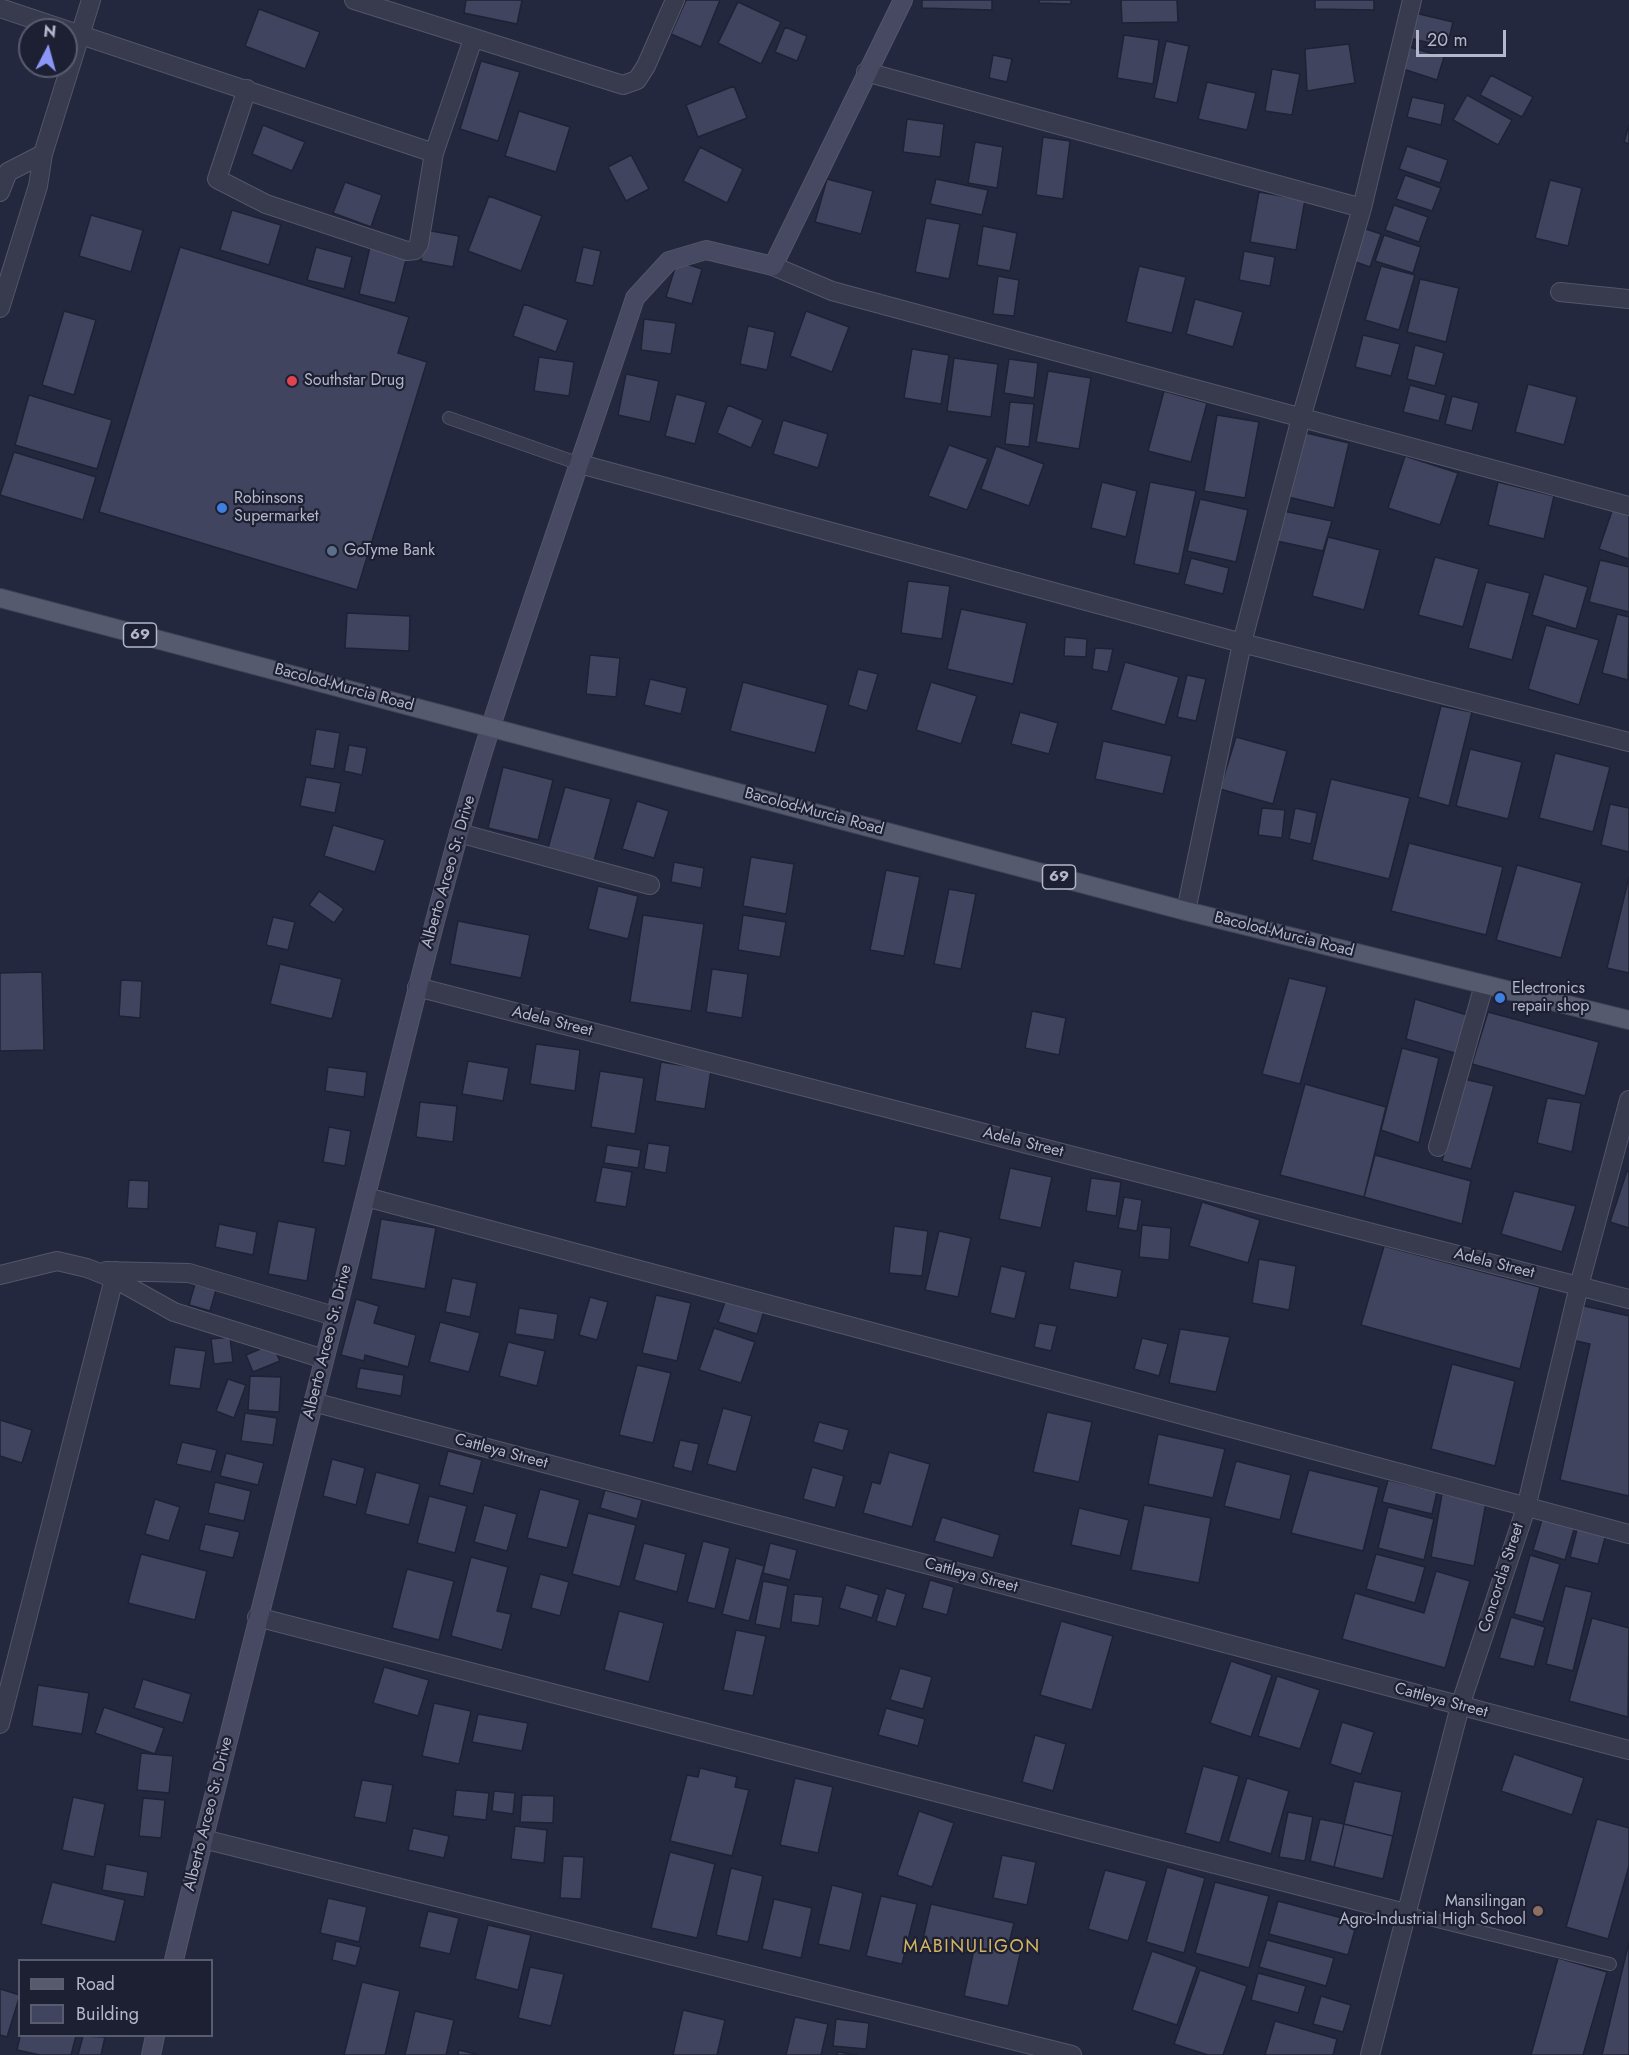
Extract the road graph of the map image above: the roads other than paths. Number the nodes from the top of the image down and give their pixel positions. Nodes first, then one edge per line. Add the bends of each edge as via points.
1 (91, 0) edge
2 (354, 0) edge
3 (675, 0) edge
4 (903, 0) edge
5 (1412, 0) edge
6 (0, 8) edge
7 (79, 32) junction
8 (473, 39) junction
9 (866, 72) junction
10 (247, 89) junction
11 (434, 153) junction
12 (43, 154) junction
13 (0, 192) edge
14 (1362, 208) junction
15 (8, 258) edge
16 (773, 266) junction
17 (1560, 292) dead end
18 (1629, 299) edge
19 (0, 308) edge
20 (449, 418) dead end
21 (1301, 418) junction
22 (580, 464) junction
23 (1629, 507) edge
24 (0, 598) edge
25 (1242, 643) junction
26 (491, 726) junction
27 (1629, 742) edge
28 (459, 833) junction
29 (650, 885) dead end
30 (1185, 911) junction
31 (1484, 985) junction
32 (417, 987) junction
33 (1629, 1020) edge
34 (1629, 1100) edge
35 (1438, 1147) dead end
36 (366, 1197) junction
37 (110, 1274) junction
38 (0, 1275) edge
39 (1579, 1286) junction
40 (1629, 1299) edge
41 (334, 1316) junction
42 (324, 1359) junction
43 (313, 1402) junction
44 (1526, 1508) junction
45 (1629, 1534) edge
46 (257, 1617) junction
47 (6, 1678) edge
48 (1460, 1706) junction
49 (0, 1724) edge
50 (1629, 1750) edge
51 (203, 1839) junction
52 (1405, 1913) junction
53 (174, 1959) edge
54 (1610, 1964) dead end
55 (155, 2037) edge
56 (151, 2055) edge
57 (1072, 2055) edge
58 (1370, 2055) edge

1 - 7 street
2 - 8 street
3 - 8 street via 646,66 637,80 623,85
4 - 9 street
5 - 14 street
6 - 7 street
7 - 10 street
7 - 12 street
8 - 11 street
9 - 14 street
9 - 16 street
10 - 11 street
10 - 11 street via 217,179 266,204 407,251 415,250
12 - 13 street via 8,172
12 - 15 street via 38,186
14 - 21 street
15 - 19 street
16 - 21 street via 832,291
16 - 22 street, Alberto Arceo Sr. Drive via 706,250 669,261 635,298
17 - 18 street
20 - 22 lane
21 - 23 street
21 - 25 street
22 - 25 street
22 - 26 street, Alberto Arceo Sr. Drive
24 - 26 main road, Bacolod-Murcia Road / 69
25 - 27 street
25 - 30 street
26 - 28 street, Alberto Arceo Sr. Drive
26 - 30 main road, Bacolod-Murcia Road / 69
28 - 29 street
28 - 32 street, Alberto Arceo Sr. Drive
30 - 31 main road, Bacolod-Murcia Road / 69
31 - 33 main road, Bacolod-Murcia Road / 69
31 - 35 street
32 - 36 street, Alberto Arceo Sr. Drive
32 - 39 street, Adela Street
34 - 39 street, Concordia Street
36 - 41 street, Alberto Arceo Sr. Drive
36 - 44 street
37 - 38 street via 57,1261
37 - 41 street via 189,1273
37 - 42 street via 174,1312
37 - 47 street
39 - 40 street, Adela Street
39 - 44 street, Concordia Street
41 - 42 street, Alberto Arceo Sr. Drive
42 - 43 street, Alberto Arceo Sr. Drive
43 - 46 street, Alberto Arceo Sr. Drive
43 - 48 street, Cattleya Street
44 - 45 street
44 - 48 street, Concordia Street
46 - 51 street, Alberto Arceo Sr. Drive
46 - 52 street
47 - 49 street
48 - 50 street, Cattleya Street
48 - 52 street, Concordia Street
51 - 53 street, Alberto Arceo Sr. Drive
51 - 57 street
52 - 54 lane
52 - 58 street, Concordia Street
55 - 56 street

